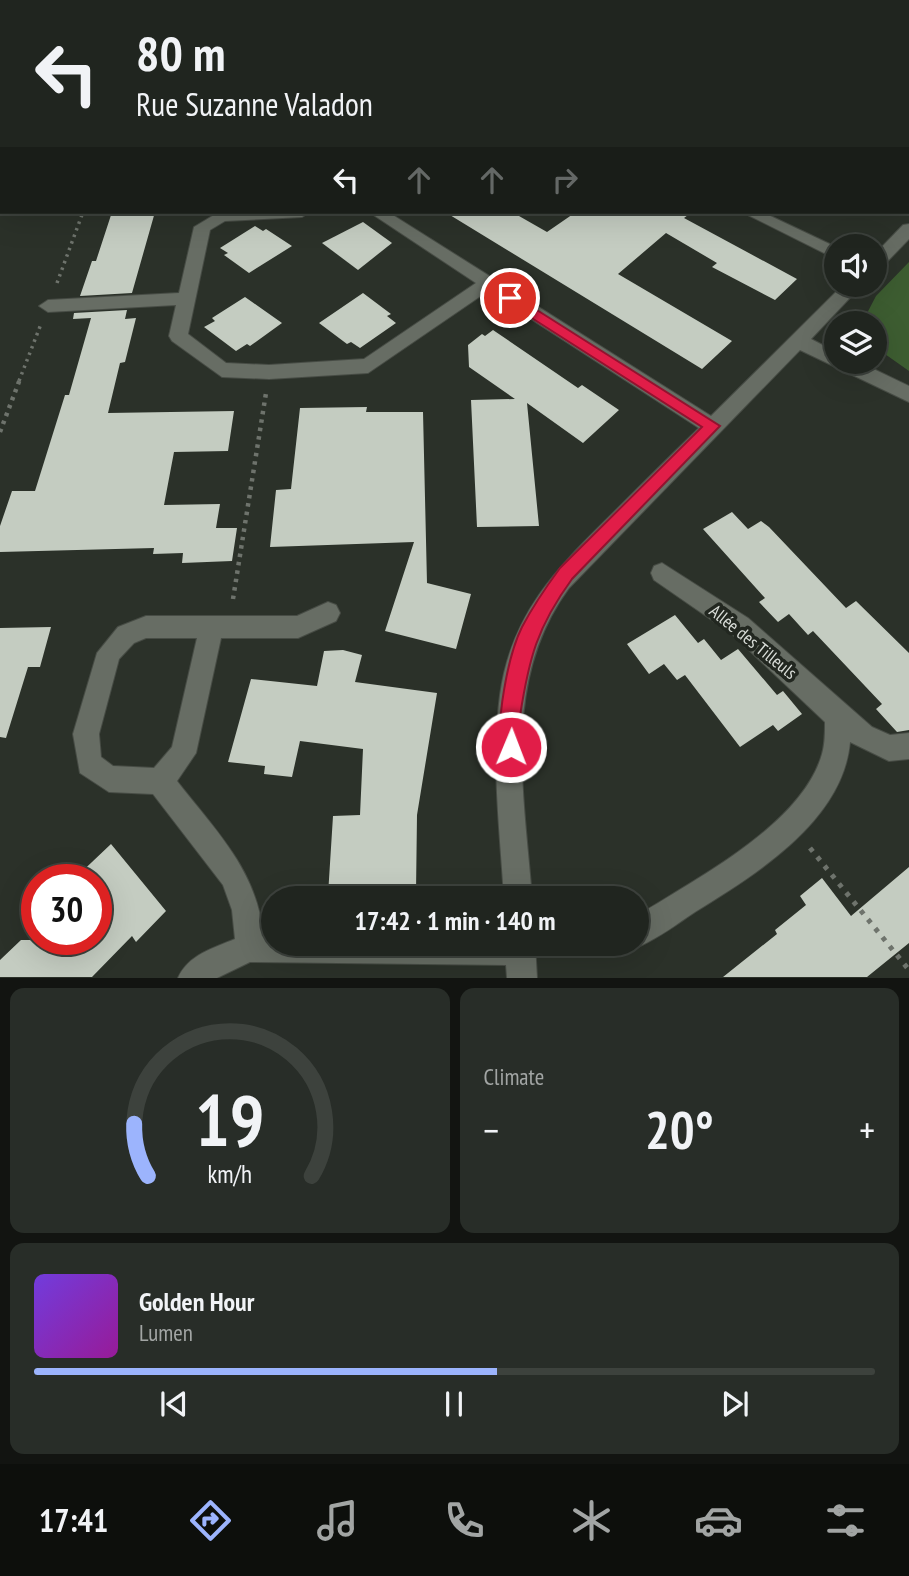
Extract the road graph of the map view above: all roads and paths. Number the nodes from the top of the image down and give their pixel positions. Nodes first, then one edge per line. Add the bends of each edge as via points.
1 (262, 214) edge
2 (380, 214) edge
3 (754, 214) edge
4 (909, 229) edge
5 (824, 248) edge
6 (887, 252) edge
7 (488, 283) junction
8 (843, 297) edge
9 (184, 299) junction
10 (48, 306) dead end
11 (800, 342) junction
12 (824, 354) edge
13 (269, 372) junction
14 (866, 374) edge
15 (909, 395) edge
16 (712, 426) junction
17 (662, 573) dead end
18 (328, 612) dead end
19 (220, 626) junction
20 (838, 717) junction
21 (909, 746) edge
22 (160, 781) junction
23 (792, 825) junction
24 (517, 886) edge
25 (649, 925) edge
26 (250, 947) junction
27 (521, 957) edge
28 (909, 970) edge
29 (193, 978) edge

1 - 9 street via 222,216 202,227
2 - 7 street
3 - 5 street
4 - 6 street
7 - 13 street via 368,366
7 - 16 street
8 - 11 street
9 - 10 street
9 - 13 street via 177,336 222,370
11 - 12 street
11 - 16 street
13 - 19 path
14 - 15 street
16 - 24 street via 566,574 528,634 510,722
17 - 20 street, Allée des Tilleuls via 740,626
18 - 19 street via 298,627
19 - 22 street via 183,753
19 - 22 street via 146,627 126,635 109,653 86,734 89,764 109,779
20 - 21 street, Allée des Tilleuls via 889,748
20 - 23 street via 835,755 820,792
22 - 26 street via 234,877 246,911
23 - 25 street
23 - 28 path
26 - 27 street
26 - 29 street via 210,964

